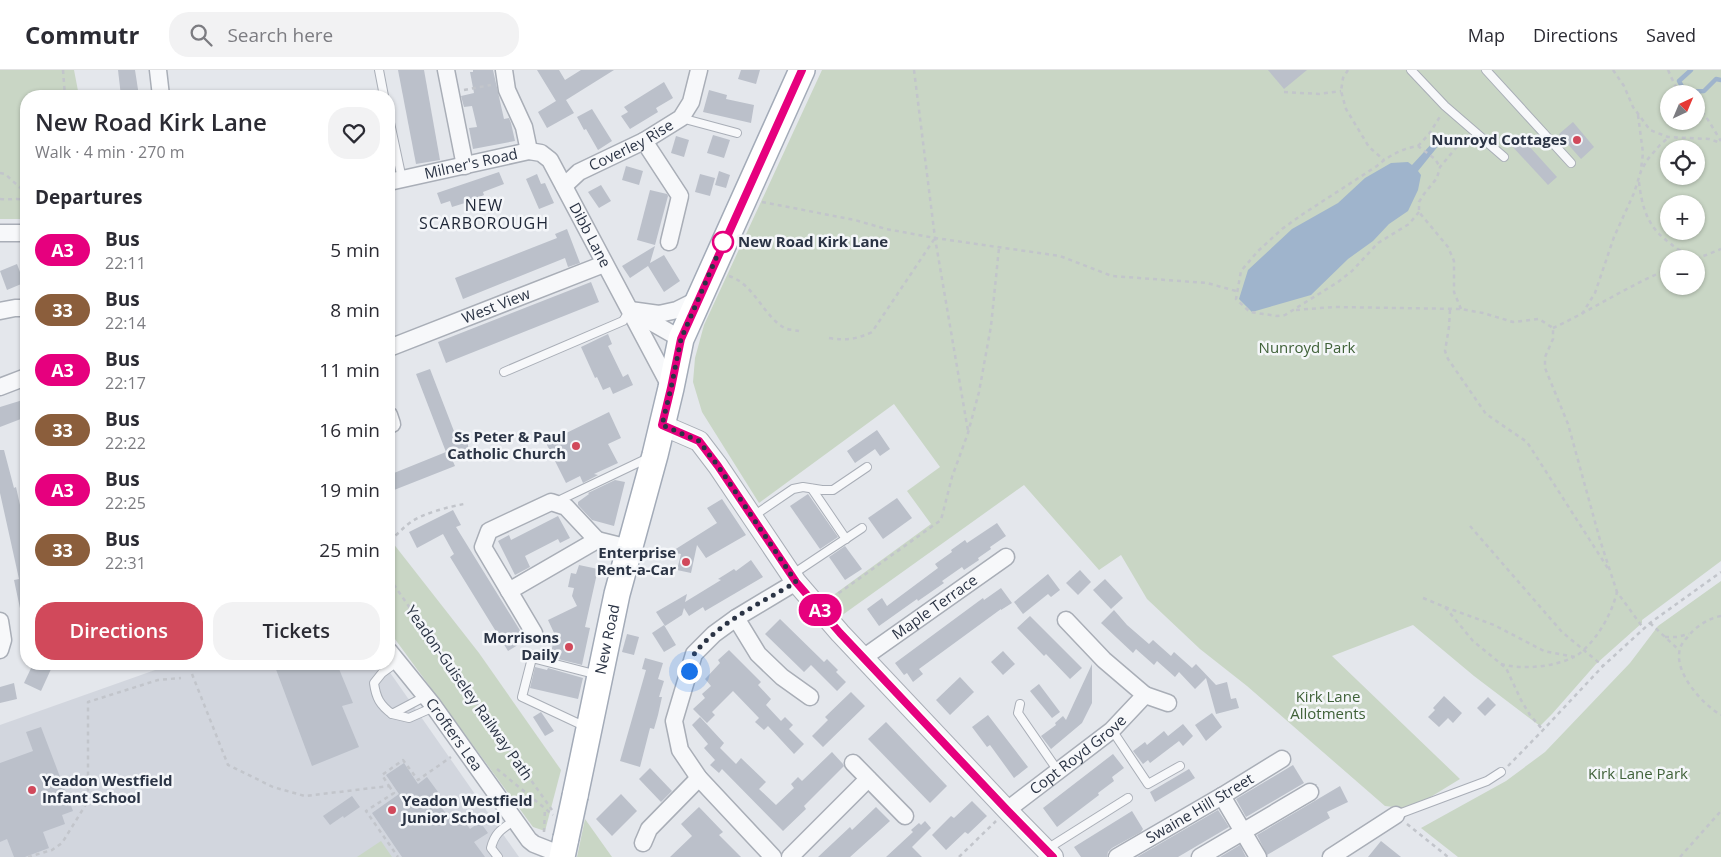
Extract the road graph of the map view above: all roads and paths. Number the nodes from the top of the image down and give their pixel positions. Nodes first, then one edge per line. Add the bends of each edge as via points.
1 (63, 70) edge
2 (158, 70) edge
3 (379, 70) edge
4 (446, 70) edge
5 (699, 70) edge
6 (802, 70) edge
7 (914, 70) edge
8 (1348, 70) edge
9 (1411, 70) edge
10 (1486, 70) edge
11 (1613, 70) edge
12 (1668, 70) edge
13 (505, 76) edge
14 (1675, 85) edge
15 (65, 90) edge
16 (160, 90) edge
17 (383, 90) edge
18 (1341, 90) junction
19 (451, 92) junction
20 (1284, 92) dead end
21 (1445, 106) junction
22 (1638, 114) junction
23 (1705, 116) edge
24 (681, 118) junction
25 (1472, 129) junction
26 (737, 133) dead end
27 (1670, 137) junction
28 (644, 141) junction
29 (1721, 142) edge
30 (1418, 146) junction
31 (529, 151) junction
32 (1504, 157) dead end
33 (550, 160) joint
34 (1384, 160) junction
35 (1571, 163) dead end
36 (465, 166) junction
37 (1440, 167) junction
38 (1641, 171) junction
39 (0, 173) edge
40 (1639, 180) junction
41 (395, 181) edge
42 (564, 186) junction
43 (20, 188) edge
44 (20, 198) edge
45 (744, 198) junction
46 (0, 199) edge
47 (1419, 212) junction
48 (0, 233) edge
49 (20, 233) edge
50 (936, 238) junction
51 (669, 242) dead end
52 (999, 248) junction
53 (1680, 250) edge
54 (1721, 250) edge
55 (1705, 256) edge
56 (604, 264) junction
57 (711, 270) junction
58 (1660, 273) edge
59 (1237, 292) junction
60 (699, 299) junction
61 (20, 308) edge
62 (1461, 309) junction
63 (630, 310) junction
64 (1296, 310) junction
65 (1450, 310) junction
66 (0, 311) edge
67 (1582, 314) junction
68 (1553, 328) junction
69 (799, 331) dead end
70 (830, 338) dead end
71 (681, 339) junction
72 (395, 346) edge
73 (504, 372) dead end
74 (20, 379) edge
75 (0, 387) edge
76 (671, 388) junction
77 (662, 425) junction
78 (968, 433) junction
79 (655, 455) junction
80 (867, 467) dead end
81 (812, 489) junction
82 (562, 499) dead end
83 (464, 504) dead end
84 (752, 517) junction
85 (1470, 526) dead end
86 (862, 528) dead end
87 (395, 536) edge
88 (846, 539) junction
89 (597, 540) junction
90 (630, 548) junction
91 (1006, 557) dead end
92 (1721, 572) edge
93 (1613, 576) junction
94 (794, 579) junction
95 (395, 587) edge
96 (509, 591) junction
97 (1617, 592) junction
98 (1423, 598) dead end
99 (1445, 607) junction
100 (818, 608) junction
101 (1721, 616) edge
102 (736, 618) junction
103 (1066, 620) dead end
104 (0, 621) edge
105 (1650, 623) junction
106 (1644, 629) junction
107 (534, 633) dead end
108 (1690, 634) junction
109 (1665, 637) junction
110 (0, 650) edge
111 (1584, 650) junction
112 (1679, 650) junction
113 (1575, 657) junction
114 (395, 658) edge
115 (863, 658) junction
116 (1501, 664) junction
117 (1603, 666) junction
118 (384, 670) edge
119 (192, 674) dead end
120 (600, 676) junction
121 (181, 678) dead end
122 (1145, 695) junction
123 (810, 697) dead end
124 (430, 702) junction
125 (1168, 703) dead end
126 (1020, 704) dead end
127 (392, 714) junction
128 (1721, 715) edge
129 (590, 729) junction
130 (1112, 730) junction
131 (1544, 730) junction
132 (464, 748) junction
133 (1282, 760) dead end
134 (853, 764) dead end
135 (1180, 766) dead end
136 (481, 771) junction
137 (1058, 771) junction
138 (1501, 772) joint
139 (699, 778) junction
140 (868, 779) junction
141 (390, 786) junction
142 (1310, 792) dead end
143 (1222, 796) junction
144 (1128, 798) dead end
145 (544, 808) junction
146 (1007, 810) junction
147 (1721, 811) edge
148 (1396, 815) junction
149 (905, 816) dead end
150 (515, 820) junction
151 (1244, 832) junction
152 (558, 843) edge
153 (644, 843) dead end
154 (1049, 853) edge
155 (1336, 856) edge
156 (28, 857) edge
157 (398, 857) edge
158 (498, 857) edge
159 (774, 857) edge
160 (790, 857) edge
161 (959, 857) edge
162 (1117, 857) edge
163 (1200, 857) edge
164 (1258, 857) edge
165 (1448, 857) edge
166 (1680, 857) edge

1 - 15 path
2 - 16 street
3 - 17 lane
4 - 19 street
5 - 24 street, Coverley Rise via 691,102
6 - 45 main road, New Road
7 - 50 path
8 - 18 path
9 - 21 lane
10 - 35 lane
11 - 22 path
12 - 14 path
13 - 19 path
13 - 31 street via 524,127
18 - 20 path via 1319,94
18 - 34 path via 1346,109 1364,140
19 - 36 street
21 - 25 lane
21 - 30 path via 1438,122
22 - 27 path via 1650,130
22 - 38 path via 1643,153
23 - 29 path
24 - 26 lane
24 - 28 street, Coverley Rise
25 - 32 lane
25 - 37 path
27 - 29 path
27 - 38 path via 1647,160
28 - 42 street, Coverley Rise via 579,172
28 - 51 street via 680,196
30 - 34 path via 1408,147
30 - 37 path
31 - 33 street, Milner's Road via 541,153
31 - 36 street, Milner's Road
33 - 42 street, Dibb Lane
34 - 59 path via 1282,229 1241,271
36 - 41 street, Milner's Road
37 - 47 path via 1437,178 1419,202
38 - 40 path
39 - 43 path
40 - 53 path via 1648,218 1658,234
40 - 67 path via 1614,237 1595,293
42 - 56 street, Dibb Lane
44 - 46 path
45 - 50 path
45 - 57 main road, New Road
47 - 62 path via 1448,247 1454,261 1454,292
47 - 64 path via 1409,224 1378,243 1352,271
48 - 49 street
50 - 52 path
50 - 70 path via 872,332 859,338
50 - 78 path
52 - 59 path via 1060,256 1112,276 1207,283
52 - 78 path via 991,326
54 - 55 path
56 - 63 street, Dibb Lane
56 - 72 street, West View
57 - 60 main road, New Road
57 - 69 path via 733,278 759,300 784,329
58 - 67 path
59 - 64 path via 1236,299 1250,312 1277,316
60 - 63 street via 677,310 659,314
60 - 71 main road, New Road
61 - 66 street
62 - 65 path
62 - 68 path via 1513,322 1539,319
63 - 71 street
63 - 73 lane via 623,321
63 - 76 street, Dibb Lane
64 - 65 path via 1334,306
65 - 93 path via 1445,351 1448,360 1486,414 1527,442
67 - 68 path
68 - 93 path via 1545,368 1568,424
71 - 76 main road, New Road
74 - 75 street
76 - 77 main road, New Road
77 - 79 main road, New Road
77 - 84 street via 699,441
78 - 100 path via 941,520
79 - 82 lane
79 - 90 main road, New Road
80 - 81 lane via 833,490
81 - 84 lane via 792,489
81 - 88 lane
83 - 87 path via 440,509 411,522
84 - 94 street
85 - 111 path via 1562,632
86 - 88 lane
88 - 94 lane
89 - 90 street
89 - 96 street
89 - 96 street via 566,507 551,502 489,531 483,547
90 - 120 main road, New Road via 616,594
91 - 115 street, Maple Terrace
92 - 105 path
93 - 97 path
94 - 100 street
94 - 102 street
95 - 152 path, Yeadon-Guiseley Railway Path
96 - 107 street
97 - 106 path
97 - 111 path via 1609,616
98 - 99 path
99 - 113 path via 1494,625 1544,651
99 - 116 path via 1473,641
100 - 115 street
101 - 108 path
102 - 123 street via 758,654
102 - 139 street via 694,654 674,721 680,750
103 - 122 street via 1104,660
104 - 110 street via 3,640
105 - 106 path
105 - 109 path
106 - 117 path
108 - 109 path
108 - 112 path
109 - 112 path
111 - 113 path
111 - 117 path
112 - 128 path via 1679,660 1691,689
113 - 116 path via 1548,665
114 - 124 street, Crofters Lea
115 - 146 street
116 - 131 path via 1506,668 1520,700
117 - 131 path
118 - 127 lane via 374,683 375,696
119 - 141 path via 228,765 273,787 305,796
120 - 129 main road, New Road
120 - 129 lane via 532,658 522,697
121 - 156 path via 158,680 88,702 88,802 62,843 52,850
122 - 125 street
122 - 130 street, Copt Royd Grove
124 - 127 lane
124 - 127 lane via 409,718
124 - 132 street, Crofters Lea
126 - 137 lane via 1018,714
129 - 152 main road, New Road, bridge via 575,796
130 - 135 lane via 1148,784
130 - 137 street, Copt Royd Grove
131 - 138 path
132 - 136 street, Crofters Lea
132 - 141 path via 418,780 403,760 382,775
133 - 143 street, Swaine Hill Street
134 - 140 street
136 - 145 path via 490,763
136 - 150 street, Crofters Lea
137 - 146 street, Copt Royd Grove
138 - 148 lane via 1487,781
139 - 153 street via 649,829
139 - 159 street
140 - 149 street
140 - 160 street
141 - 157 path via 394,793 366,811
142 - 151 street
143 - 151 street
143 - 162 street, Swaine Hill Street
144 - 154 lane
145 - 152 path
145 - 152 path
146 - 154 street
146 - 161 path
147 - 166 path
148 - 155 street
148 - 165 path
150 - 152 street, Crofters Lea via 529,840
150 - 158 lane via 494,837 491,848
151 - 163 street
151 - 164 street

